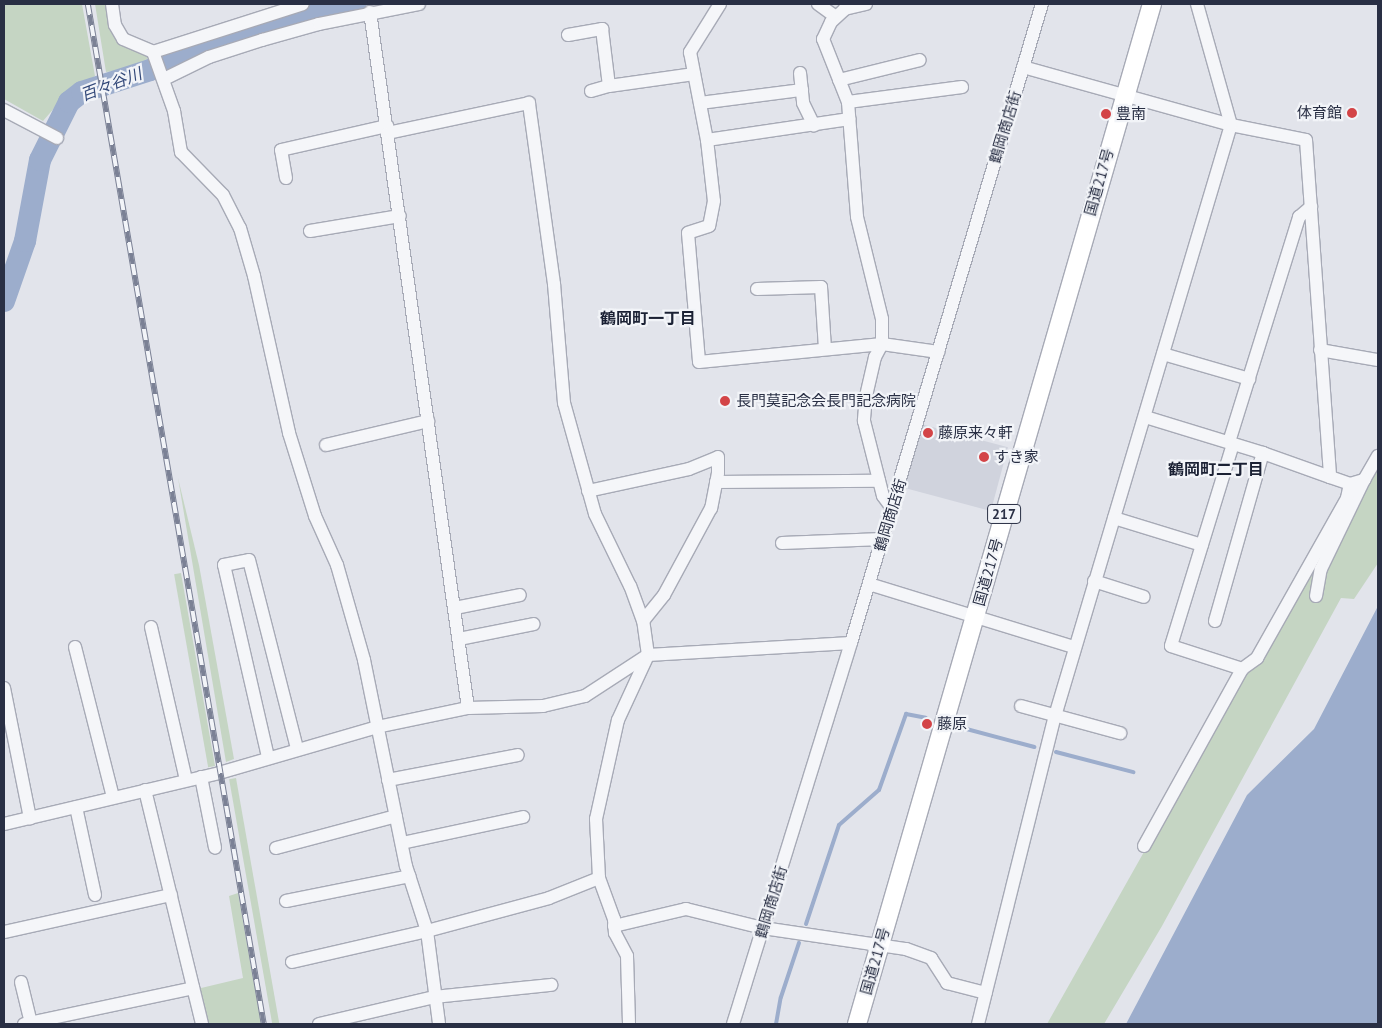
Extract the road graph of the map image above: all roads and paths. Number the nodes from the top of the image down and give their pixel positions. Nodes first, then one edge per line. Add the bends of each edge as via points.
1 (112, 4) edge
2 (303, 4) edge
3 (419, 4) edge
4 (720, 4) edge
5 (818, 4) edge
6 (866, 4) edge
7 (1042, 4) edge
8 (1152, 4) edge
9 (1197, 4) edge
10 (267, 8) edge
11 (842, 10) edge
12 (370, 12) junction
13 (568, 35) dead end
14 (153, 52) junction
15 (920, 60) dead end
16 (1023, 67) junction
17 (800, 73) dead end
18 (694, 74) junction
19 (164, 79) junction
20 (839, 80) junction
21 (609, 86) junction
22 (962, 87) dead end
23 (802, 90) junction
24 (591, 92) dead end
25 (1124, 96) junction
26 (848, 102) junction
27 (700, 103) junction
28 (4, 110) edge
29 (849, 119) junction
30 (1231, 125) junction
31 (814, 126) junction
32 (388, 129) junction
33 (57, 138) dead end
34 (707, 140) junction
35 (286, 178) dead end
36 (1311, 207) junction
37 (400, 216) junction
38 (310, 231) dead end
39 (757, 289) dead end
40 (882, 344) junction
41 (826, 349) junction
42 (1320, 350) junction
43 (938, 352) junction
44 (1163, 354) junction
45 (1378, 360) edge
46 (1249, 378) junction
47 (1145, 417) junction
48 (428, 421) junction
49 (1231, 443) junction
50 (326, 445) dead end
51 (1263, 452) junction
52 (1378, 456) edge
53 (1330, 477) junction
54 (1364, 480) junction
55 (878, 481) junction
56 (716, 482) junction
57 (1350, 484) junction
58 (588, 491) junction
59 (892, 508) junction
60 (1114, 518) junction
61 (882, 539) junction
62 (782, 543) dead end
63 (1202, 546) junction
64 (1094, 581) junction
65 (869, 584) junction
66 (520, 595) dead end
67 (1316, 596) dead end
68 (1144, 597) dead end
69 (455, 608) junction
70 (975, 617) junction
71 (1215, 621) dead end
72 (643, 622) junction
73 (534, 624) dead end
74 (152, 627) dead end
75 (459, 639) junction
76 (851, 643) junction
77 (75, 647) dead end
78 (1074, 648) junction
79 (648, 655) junction
80 (1242, 669) junction
81 (4, 688) edge
82 (1021, 706) dead end
83 (468, 708) junction
84 (1055, 716) junction
85 (377, 727) junction
86 (1120, 733) dead end
87 (297, 749) junction
88 (518, 755) dead end
89 (268, 757) junction
90 (201, 777) junction
91 (186, 780) junction
92 (388, 780) junction
93 (145, 790) junction
94 (114, 797) junction
95 (76, 806) junction
96 (396, 816) junction
97 (523, 817) dead end
98 (30, 818) junction
99 (4, 824) edge
100 (402, 843) junction
101 (1144, 846) dead end
102 (215, 848) dead end
103 (276, 848) dead end
104 (410, 876) junction
105 (599, 878) junction
106 (95, 895) dead end
107 (170, 895) junction
108 (286, 901) dead end
109 (614, 926) junction
110 (763, 928) junction
111 (428, 931) junction
112 (4, 932) edge
113 (880, 945) junction
114 (292, 962) dead end
115 (21, 982) dead end
116 (551, 985) dead end
117 (193, 988) junction
118 (986, 993) junction
119 (434, 997) junction
120 (28, 1023) edge
121 (202, 1024) edge
122 (320, 1024) edge
123 (439, 1024) edge
124 (629, 1024) edge
125 (734, 1024) edge
126 (857, 1024) edge
127 (978, 1024) edge

1 - 14 street via 115,25 123,39
2 - 10 street
3 - 12 street
4 - 18 street via 690,52
5 - 11 street
6 - 11 street
7 - 16 street, 鶴岡商店街
8 - 25 highway, 国道217号 / 217
9 - 30 street
10 - 14 street
11 - 20 street via 824,39
12 - 19 street via 235,49
12 - 32 street
13 - 21 street via 602,29
14 - 19 street
15 - 20 street
16 - 25 street
16 - 43 street, 鶴岡商店街
17 - 23 street
18 - 21 street
18 - 27 street
19 - 85 street via 181,152 224,195 240,228 289,433 315,516 337,565 364,660
20 - 26 street
21 - 24 street
22 - 26 street
23 - 27 street
23 - 31 street via 803,103
25 - 30 street
25 - 70 highway, 国道217号 / 217
26 - 29 street
27 - 34 street
28 - 33 street
29 - 31 street
29 - 40 street via 857,216 878,296
30 - 36 street via 1306,140
30 - 44 street
31 - 34 street
32 - 35 street via 281,150
32 - 37 street
32 - 58 street via 529,103 554,284 564,403
34 - 41 street via 714,201 711,219 709,226 688,233 699,362
36 - 42 street
36 - 46 street via 1299,217
37 - 38 street
37 - 48 street
39 - 41 street via 821,287
40 - 41 street
40 - 43 street
40 - 55 street via 875,357 864,421
42 - 45 street
42 - 53 street
43 - 59 street, 鶴岡商店街
44 - 46 street
44 - 47 street
46 - 49 street
47 - 49 street
47 - 60 street
48 - 50 street
48 - 69 street
49 - 51 street
49 - 63 street
51 - 53 street
51 - 71 street
52 - 54 street
53 - 57 street
54 - 57 street
54 - 67 street via 1321,569
55 - 56 street
55 - 59 street
56 - 58 street via 718,457 689,469
56 - 72 street via 711,508 691,550
57 - 80 street via 1347,498 1257,658
58 - 72 street
59 - 61 street, 鶴岡商店街
60 - 63 street
60 - 64 street
61 - 62 street
61 - 65 street, 鶴岡商店街
63 - 80 street via 1171,646
64 - 68 street
64 - 78 street
65 - 70 street
65 - 76 street, 鶴岡商店街
66 - 69 street
69 - 75 street
70 - 78 street
70 - 113 highway, 国道217号 / 217
72 - 79 street
73 - 75 street
74 - 91 street
75 - 83 street
76 - 79 street
76 - 110 street, 鶴岡商店街
77 - 94 street
78 - 84 street
79 - 83 street via 585,696 543,706
79 - 105 street via 616,730 596,819
80 - 101 street
81 - 98 street
82 - 84 street
83 - 85 street
84 - 86 street
84 - 118 street
85 - 87 street
85 - 92 street
87 - 89 street
87 - 89 street via 249,560 224,565
88 - 92 street
89 - 90 street
90 - 91 street
90 - 102 street
91 - 93 street
92 - 96 street
93 - 94 street
93 - 107 street
94 - 95 street
95 - 98 street
95 - 106 street
96 - 100 street
96 - 103 street
97 - 100 street
98 - 99 street
100 - 104 street
104 - 108 street
104 - 111 street
105 - 109 street
105 - 111 street via 549,898
107 - 112 street
107 - 117 street
109 - 110 street via 686,909
109 - 124 street via 627,956
110 - 113 street
110 - 125 street, 鶴岡商店街
111 - 114 street
111 - 119 street
113 - 118 street via 919,951 931,958 947,983
113 - 126 highway, 国道217号 / 217
115 - 120 street
116 - 119 street
117 - 120 street
117 - 121 street
118 - 127 street
119 - 122 street
119 - 123 street

